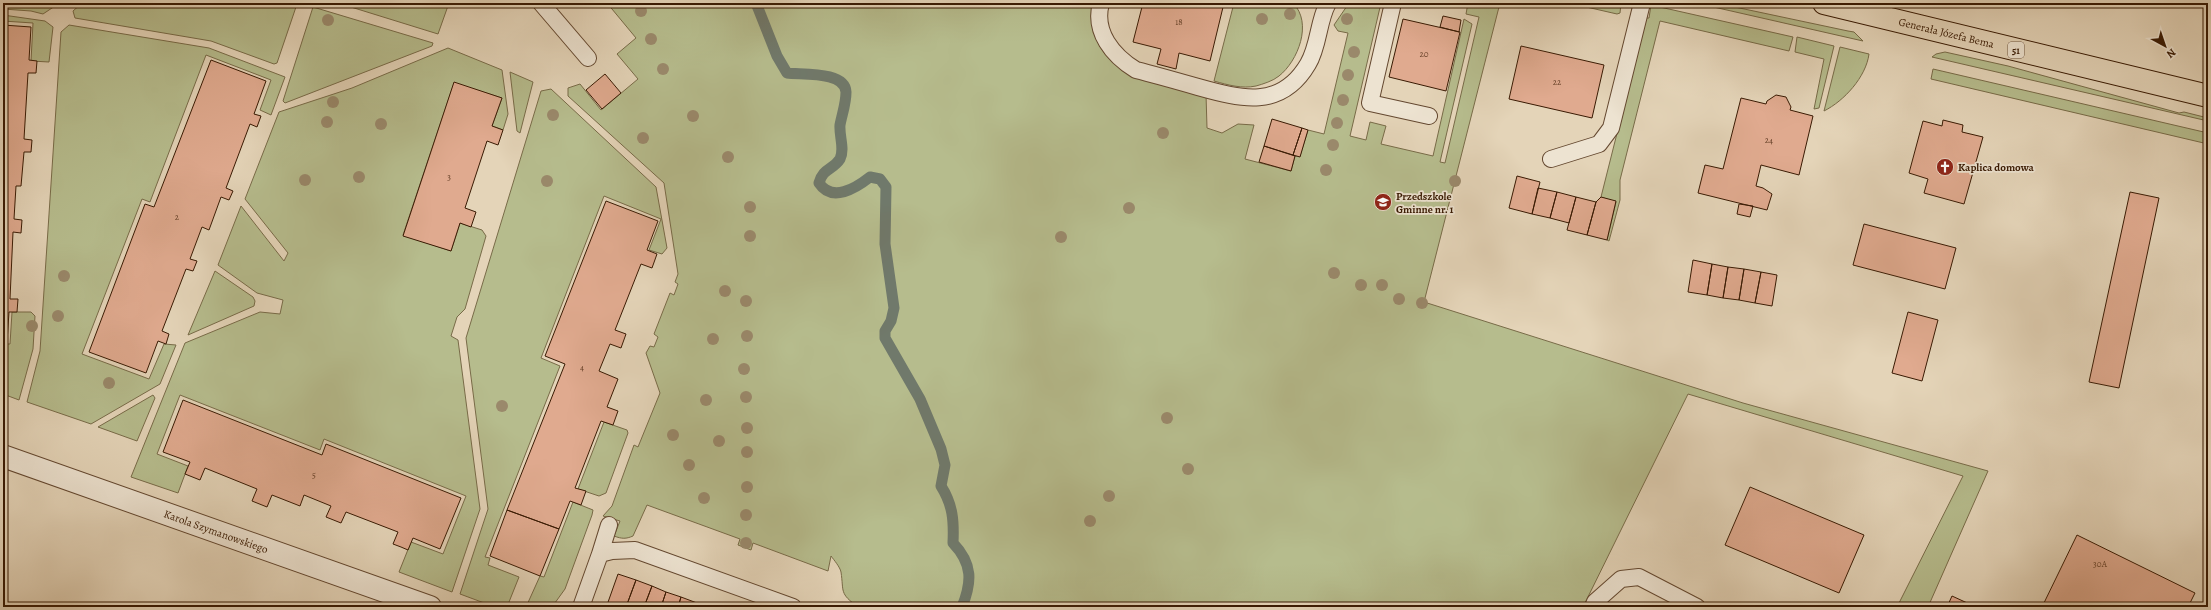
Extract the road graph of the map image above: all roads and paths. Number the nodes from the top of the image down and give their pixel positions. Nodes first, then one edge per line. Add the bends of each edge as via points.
1 (541, 3) edge
2 (1101, 3) edge
3 (1393, 3) edge
4 (1642, 3) edge
5 (1824, 3) edge
6 (1326, 4) edge
7 (588, 58) dead end
8 (2208, 96) edge
9 (1429, 116) dead end
10 (1551, 159) dead end
11 (3, 456) edge
12 (609, 525) dead end
13 (600, 554) junction
14 (430, 607) edge
15 (581, 607) edge
16 (793, 607) edge
17 (1593, 607) edge
18 (1697, 607) edge

1 - 7 lane
2 - 6 lane via 1100,21 1103,35 1123,62 1136,70 1234,97 1254,98 1284,90 1298,78 1309,63
3 - 9 lane via 1370,103
4 - 10 lane via 1611,128 1599,144
5 - 8 main road, Generała Józefa Bema / 51
11 - 14 street, Karola Szymanowskiego
12 - 13 lane
13 - 15 lane
13 - 16 lane via 635,550
17 - 18 lane via 1595,602 1621,579 1639,577

